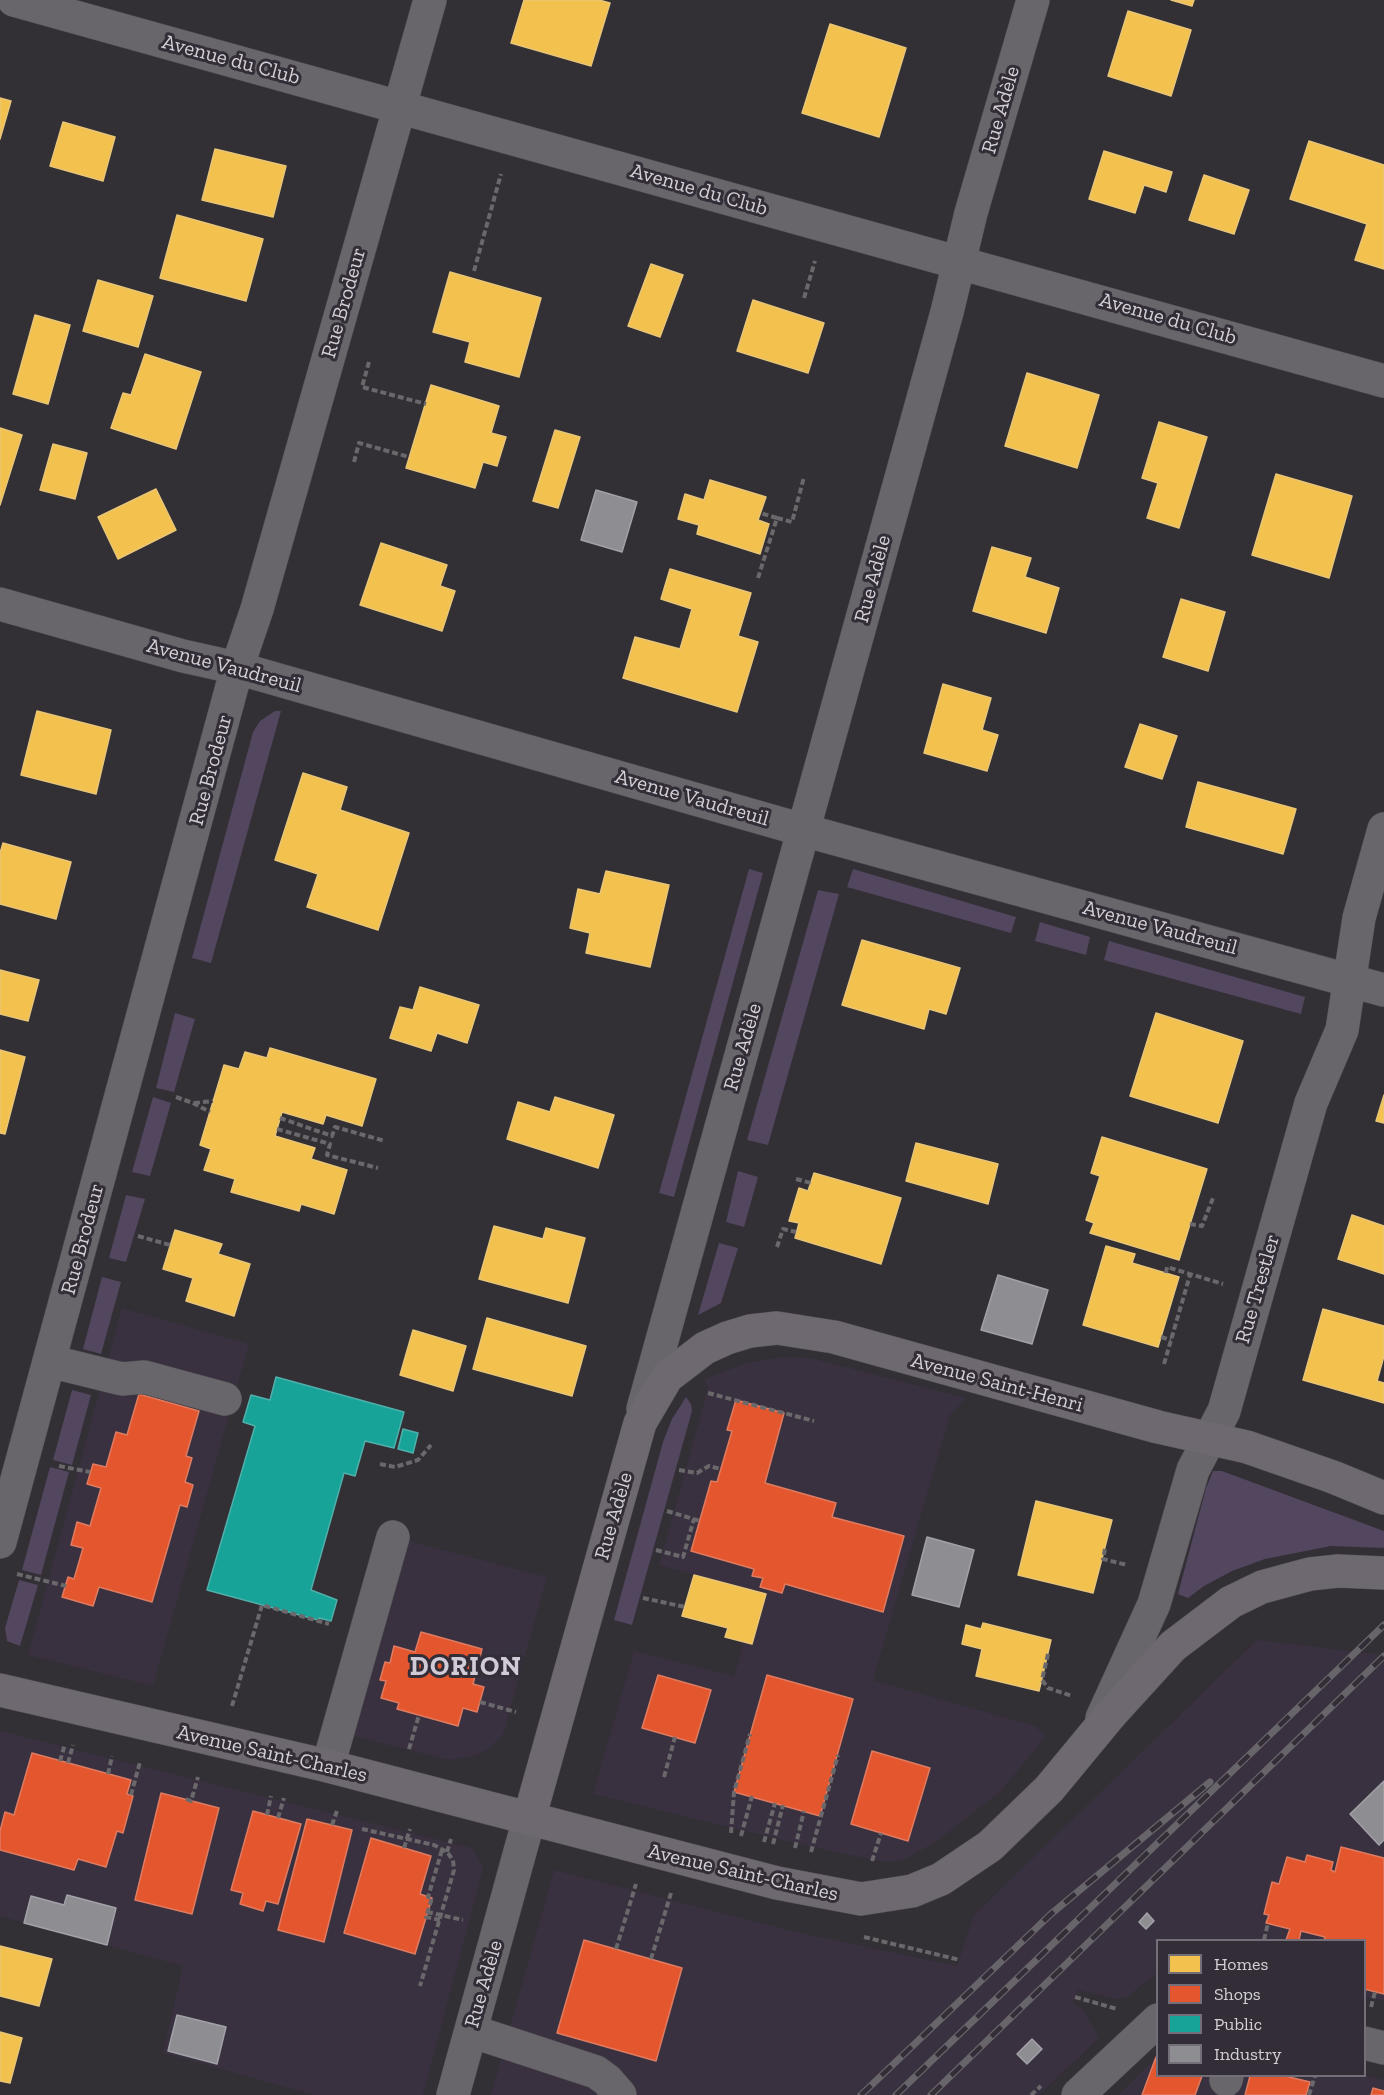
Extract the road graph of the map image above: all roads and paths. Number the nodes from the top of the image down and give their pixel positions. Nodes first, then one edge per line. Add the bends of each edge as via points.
1 (14, 0) edge
2 (430, 0) edge
3 (1033, 0) edge
4 (399, 106) junction
5 (504, 163) dead end
6 (818, 251) dead end
7 (959, 261) junction
8 (474, 272) dead end
9 (804, 298) dead end
10 (369, 362) dead end
11 (1384, 381) edge
12 (426, 404) dead end
13 (409, 457) dead end
14 (354, 462) dead end
15 (804, 477) dead end
16 (760, 513) dead end
17 (777, 518) junction
18 (758, 578) dead end
19 (0, 604) edge
20 (237, 668) junction
21 (803, 830) junction
22 (1384, 830) edge
23 (1350, 981) junction
24 (1384, 990) edge
25 (176, 1097) dead end
26 (213, 1101) dead end
27 (193, 1103) junction
28 (210, 1113) dead end
29 (280, 1118) dead end
30 (277, 1129) dead end
31 (386, 1141) dead end
32 (378, 1168) dead end
33 (796, 1179) dead end
34 (811, 1183) dead end
35 (1213, 1198) dead end
36 (1190, 1224) dead end
37 (796, 1232) dead end
38 (138, 1236) dead end
39 (170, 1245) dead end
40 (777, 1247) dead end
41 (1166, 1273) dead end
42 (1190, 1275) junction
43 (1228, 1286) dead end
44 (1161, 1337) dead end
45 (1171, 1340) junction
46 (50, 1361) junction
47 (1164, 1364) dead end
48 (699, 1390) dead end
49 (225, 1399) dead end
50 (814, 1421) dead end
51 (640, 1423) junction
52 (1211, 1438) junction
53 (431, 1445) dead end
54 (50, 1464) dead end
55 (380, 1464) dead end
56 (721, 1469) dead end
57 (679, 1470) dead end
58 (90, 1472) dead end
59 (1384, 1498) edge
60 (667, 1512) dead end
61 (694, 1519) junction
62 (700, 1521) dead end
63 (393, 1537) dead end
64 (0, 1542) edge
65 (1105, 1549) dead end
66 (656, 1550) dead end
67 (1134, 1567) dead end
68 (1384, 1573) edge
69 (21, 1575) dead end
70 (66, 1586) dead end
71 (643, 1598) dead end
72 (685, 1607) dead end
73 (337, 1627) dead end
74 (1048, 1654) dead end
75 (0, 1690) edge
76 (1079, 1698) dead end
77 (480, 1702) dead end
78 (231, 1710) dead end
79 (516, 1712) dead end
80 (419, 1715) dead end
81 (750, 1734) dead end
82 (1093, 1736) junction
83 (675, 1737) dead end
84 (65, 1744) dead end
85 (73, 1745) dead end
86 (408, 1754) dead end
87 (112, 1755) dead end
88 (838, 1755) dead end
89 (60, 1761) dead end
90 (140, 1762) dead end
91 (68, 1763) dead end
92 (328, 1766) junction
93 (108, 1774) dead end
94 (198, 1777) dead end
95 (664, 1777) dead end
96 (131, 1795) dead end
97 (271, 1796) dead end
98 (752, 1796) dead end
99 (284, 1798) dead end
100 (186, 1799) dead end
101 (775, 1803) dead end
102 (783, 1805) dead end
103 (337, 1811) dead end
104 (804, 1811) dead end
105 (267, 1815) dead end
106 (278, 1818) dead end
107 (529, 1820) junction
108 (332, 1825) dead end
109 (362, 1829) dead end
110 (410, 1829) dead end
111 (881, 1833) dead end
112 (731, 1835) dead end
113 (741, 1837) dead end
114 (407, 1839) junction
115 (451, 1839) dead end
116 (764, 1842) dead end
117 (773, 1844) dead end
118 (404, 1848) dead end
119 (795, 1848) dead end
120 (442, 1850) junction
121 (447, 1852) junction
122 (811, 1852) dead end
123 (870, 1865) dead end
124 (636, 1884) dead end
125 (671, 1893) dead end
126 (441, 1917) junction
127 (472, 1923) dead end
128 (1268, 1923) dead end
129 (863, 1936) dead end
130 (1264, 1939) edge
131 (616, 1949) dead end
132 (651, 1959) dead end
133 (960, 1960) dead end
134 (420, 1986) dead end
135 (1375, 1992) dead end
136 (1075, 1997) dead end
137 (1371, 2007) dead end
138 (1143, 2016) edge
139 (471, 2031) junction
140 (1366, 2043) edge
141 (1384, 2048) edge
142 (1315, 2077) edge
143 (453, 2095) edge
144 (620, 2095) edge
145 (1078, 2095) edge
146 (1309, 2095) edge

1 - 4 street, Avenue du Club
2 - 4 street, Rue Brodeur
3 - 7 street, Rue Adèle
4 - 7 street, Avenue du Club
4 - 20 street, Rue Brodeur
5 - 8 path
6 - 9 path
7 - 11 street, Avenue du Club
7 - 21 street, Rue Adèle
10 - 12 path via 363,387
13 - 14 path via 359,443
15 - 17 path via 792,522
16 - 17 path
17 - 18 path
19 - 20 street, Avenue Vaudreuil
20 - 21 street, Avenue Vaudreuil
20 - 46 street, Rue Brodeur
21 - 23 street, Avenue Vaudreuil
21 - 51 street, Rue Adèle
22 - 23 street, Rue Trestler via 1359,918
23 - 24 street, Avenue Vaudreuil
23 - 52 street, Rue Trestler via 1340,1038 1311,1103 1224,1412
25 - 27 path
26 - 27 path
27 - 28 path
29 - 31 path via 332,1136 335,1127
30 - 32 path via 330,1144 327,1155
33 - 34 path
35 - 36 path via 1202,1226
37 - 40 path via 783,1229
38 - 39 path
41 - 42 path via 1167,1267
42 - 43 path
42 - 45 path
44 - 45 path
45 - 47 path
46 - 49 street via 122,1379 144,1377
46 - 64 street, Rue Brodeur
48 - 50 path
51 - 52 main road, Avenue Saint-Henri via 667,1377 686,1361 728,1338 777,1328 834,1337 1158,1427
51 - 107 main road, Rue Adèle
52 - 59 main road, Avenue Saint-Henri via 1268,1454
52 - 82 street, Rue Trestler via 1193,1470 1172,1549 1144,1630
53 - 55 path via 418,1460 395,1467
54 - 58 path
56 - 57 path via 709,1466 697,1473
60 - 61 path
61 - 62 path
61 - 66 path via 683,1557
63 - 92 street
65 - 67 path via 1102,1559
68 - 82 main road, Avenue Saint-Charles via 1310,1574 1262,1587 1231,1602 1173,1646
69 - 70 path
71 - 72 path
73 - 78 path via 262,1605
74 - 76 path via 1042,1680 1048,1688
75 - 92 main road, Avenue Saint-Charles
77 - 79 path
80 - 86 path
81 - 112 path via 734,1792
82 - 107 main road, Avenue Saint-Charles via 1021,1818 966,1865 912,1891 882,1897 841,1897
83 - 95 path
84 - 89 path
85 - 91 path
87 - 93 path
88 - 122 path
90 - 96 path
92 - 107 main road, Avenue Saint-Charles
94 - 100 path via 191,1801
97 - 105 path
98 - 113 path
99 - 106 path
101 - 116 path
102 - 117 path
103 - 108 path
104 - 119 path
107 - 139 street, Rue Adèle
109 - 114 path
110 - 114 path
111 - 123 path
114 - 118 path
114 - 120 path
115 - 121 path
120 - 121 path
120 - 126 path via 426,1917
121 - 126 path via 454,1870
124 - 131 path
125 - 132 path
126 - 127 path
126 - 134 path
128 - 130 path
129 - 133 path
135 - 137 path
136 - 138 path
138 - 145 street
139 - 143 street, Rue Adèle
139 - 144 street via 596,2072
140 - 141 street
142 - 146 path

